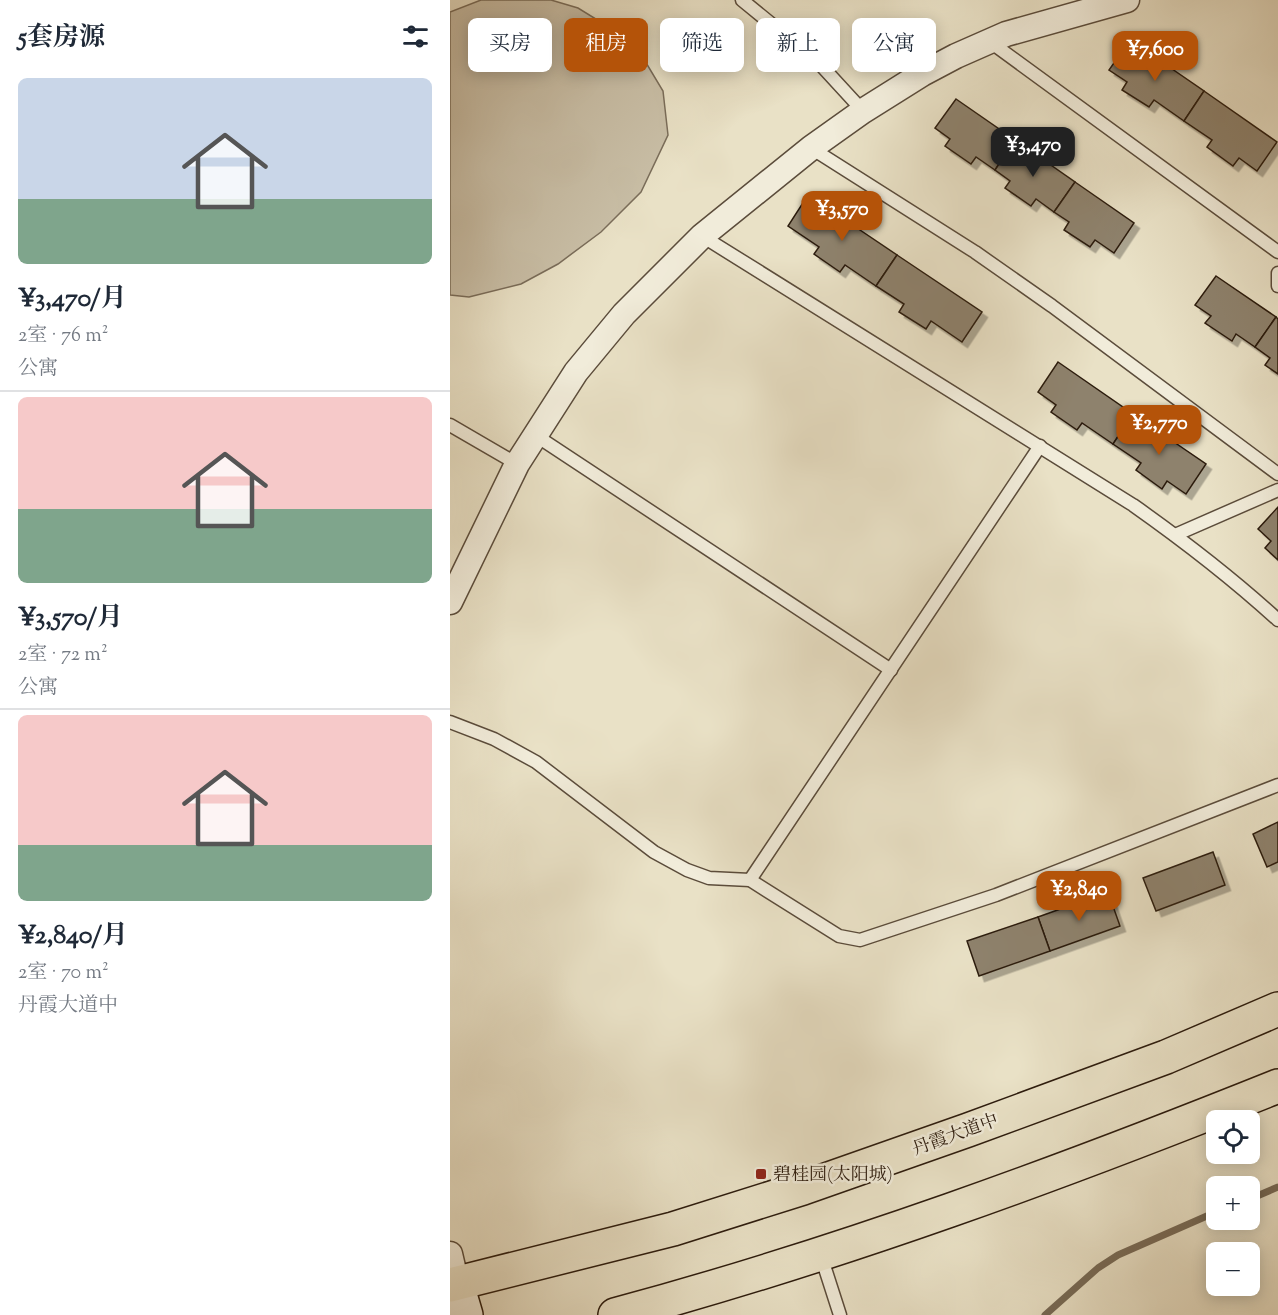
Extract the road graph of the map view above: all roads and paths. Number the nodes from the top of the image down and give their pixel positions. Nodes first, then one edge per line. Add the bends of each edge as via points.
1 (742, 0) edge
2 (1127, 0) edge
3 (989, 41) junction
4 (863, 111) junction
5 (811, 148) junction
6 (702, 236) junction
7 (1278, 252) edge
8 (1278, 273) edge
9 (1278, 286) edge
10 (450, 425) edge
11 (535, 435) junction
12 (1040, 446) junction
13 (517, 464) junction
14 (1278, 474) edge
15 (1278, 490) edge
16 (1175, 535) junction
17 (450, 600) edge
18 (1278, 620) edge
19 (891, 670) junction
20 (450, 722) edge
21 (1278, 785) edge
22 (750, 880) junction
23 (1278, 1009) edge
24 (1278, 1086) edge
25 (820, 1255) junction
26 (452, 1274) edge
27 (466, 1315) edge
28 (615, 1315) edge
29 (840, 1315) edge

1 - 4 lane via 818,62
2 - 3 street
3 - 4 street via 922,74
3 - 7 lane
4 - 5 street
5 - 6 street
5 - 14 lane via 975,252
6 - 11 street via 624,314 576,372
6 - 12 lane
8 - 9 lane
10 - 13 lane
11 - 13 street
11 - 19 lane
12 - 16 lane
12 - 19 lane
13 - 17 street
15 - 16 lane
16 - 18 lane
19 - 22 lane
20 - 22 lane via 494,739 536,762 654,852 687,870 709,878
21 - 22 lane via 996,895 860,940 839,936
23 - 26 main road, 丹霞大道中 via 1166,1057 803,1188 673,1229
24 - 25 main road via 1000,1192
25 - 28 main road
25 - 29 lane
26 - 27 main road

